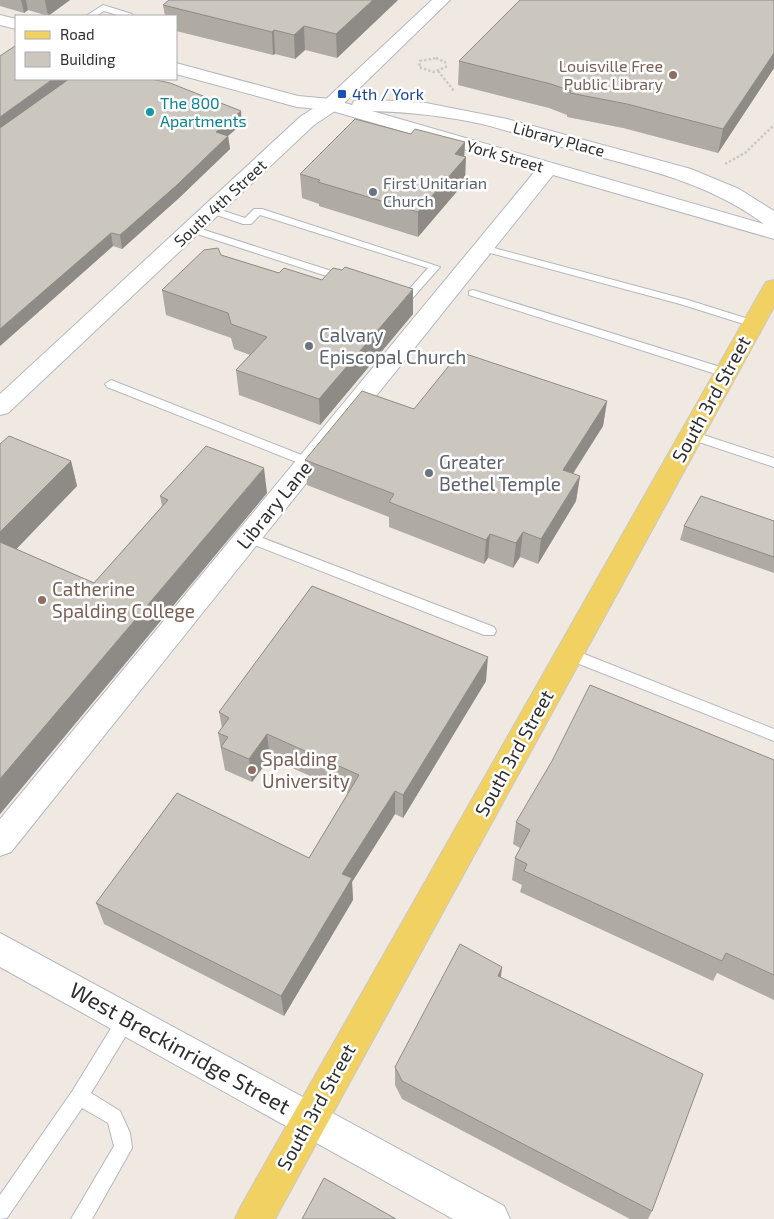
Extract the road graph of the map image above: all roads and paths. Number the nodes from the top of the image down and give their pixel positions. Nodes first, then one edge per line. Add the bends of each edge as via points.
1 (442, 0) edge
2 (92, 15) edge
3 (126, 15) edge
4 (0, 20) edge
5 (15, 24) edge
6 (178, 69) edge
7 (423, 70) joint
8 (331, 105) junction
9 (774, 125) edge
10 (720, 164) dead end
11 (548, 168) junction
12 (212, 210) junction
13 (774, 221) edge
14 (192, 229) junction
15 (238, 231) junction
16 (774, 233) edge
17 (483, 248) junction
18 (359, 284) edge
19 (774, 287) edge
20 (387, 292) edge
21 (473, 293) dead end
22 (754, 324) junction
23 (726, 373) junction
24 (112, 384) dead end
25 (0, 407) edge
26 (691, 435) junction
27 (308, 462) junction
28 (774, 463) edge
29 (248, 537) junction
30 (489, 631) dead end
31 (569, 654) junction
32 (774, 735) edge
33 (0, 842) edge
34 (0, 949) edge
35 (127, 1018) junction
36 (79, 1096) junction
37 (309, 1120) junction
38 (0, 1210) edge
39 (81, 1219) edge
40 (254, 1219) edge
41 (491, 1219) edge

1 - 8 street, South 4th Street
2 - 3 lane via 103,8
4 - 5 street
6 - 8 street, York Street via 297,101
7 - 7 path via 443,70 447,64 436,58 425,59 418,64
8 - 11 street, York Street
8 - 12 street, South 4th Street via 307,121
8 - 13 street, Library Place via 409,106 490,120 696,179 745,200
9 - 10 path via 739,158
11 - 16 street, York Street
11 - 17 street, Library Lane
12 - 14 street, South 4th Street
12 - 15 lane
14 - 15 lane
14 - 25 street, South 4th Street
15 - 18 lane
15 - 20 lane via 258,211 435,267 406,299
17 - 22 lane
17 - 27 street, Library Lane
19 - 22 main road, South 3rd Street
21 - 23 lane
22 - 23 main road, South 3rd Street
23 - 26 main road, South 3rd Street
24 - 27 lane
26 - 28 lane
26 - 31 main road, South 3rd Street
27 - 29 street, Library Lane
29 - 30 lane
29 - 33 street, Library Lane
31 - 32 lane
31 - 37 main road, South 3rd Street
34 - 35 street, West Breckinridge Street
35 - 36 lane
35 - 37 street, West Breckinridge Street
36 - 38 lane
36 - 39 lane via 114,1117 123,1148
37 - 40 main road, South 3rd Street
37 - 41 street, West Breckinridge Street

